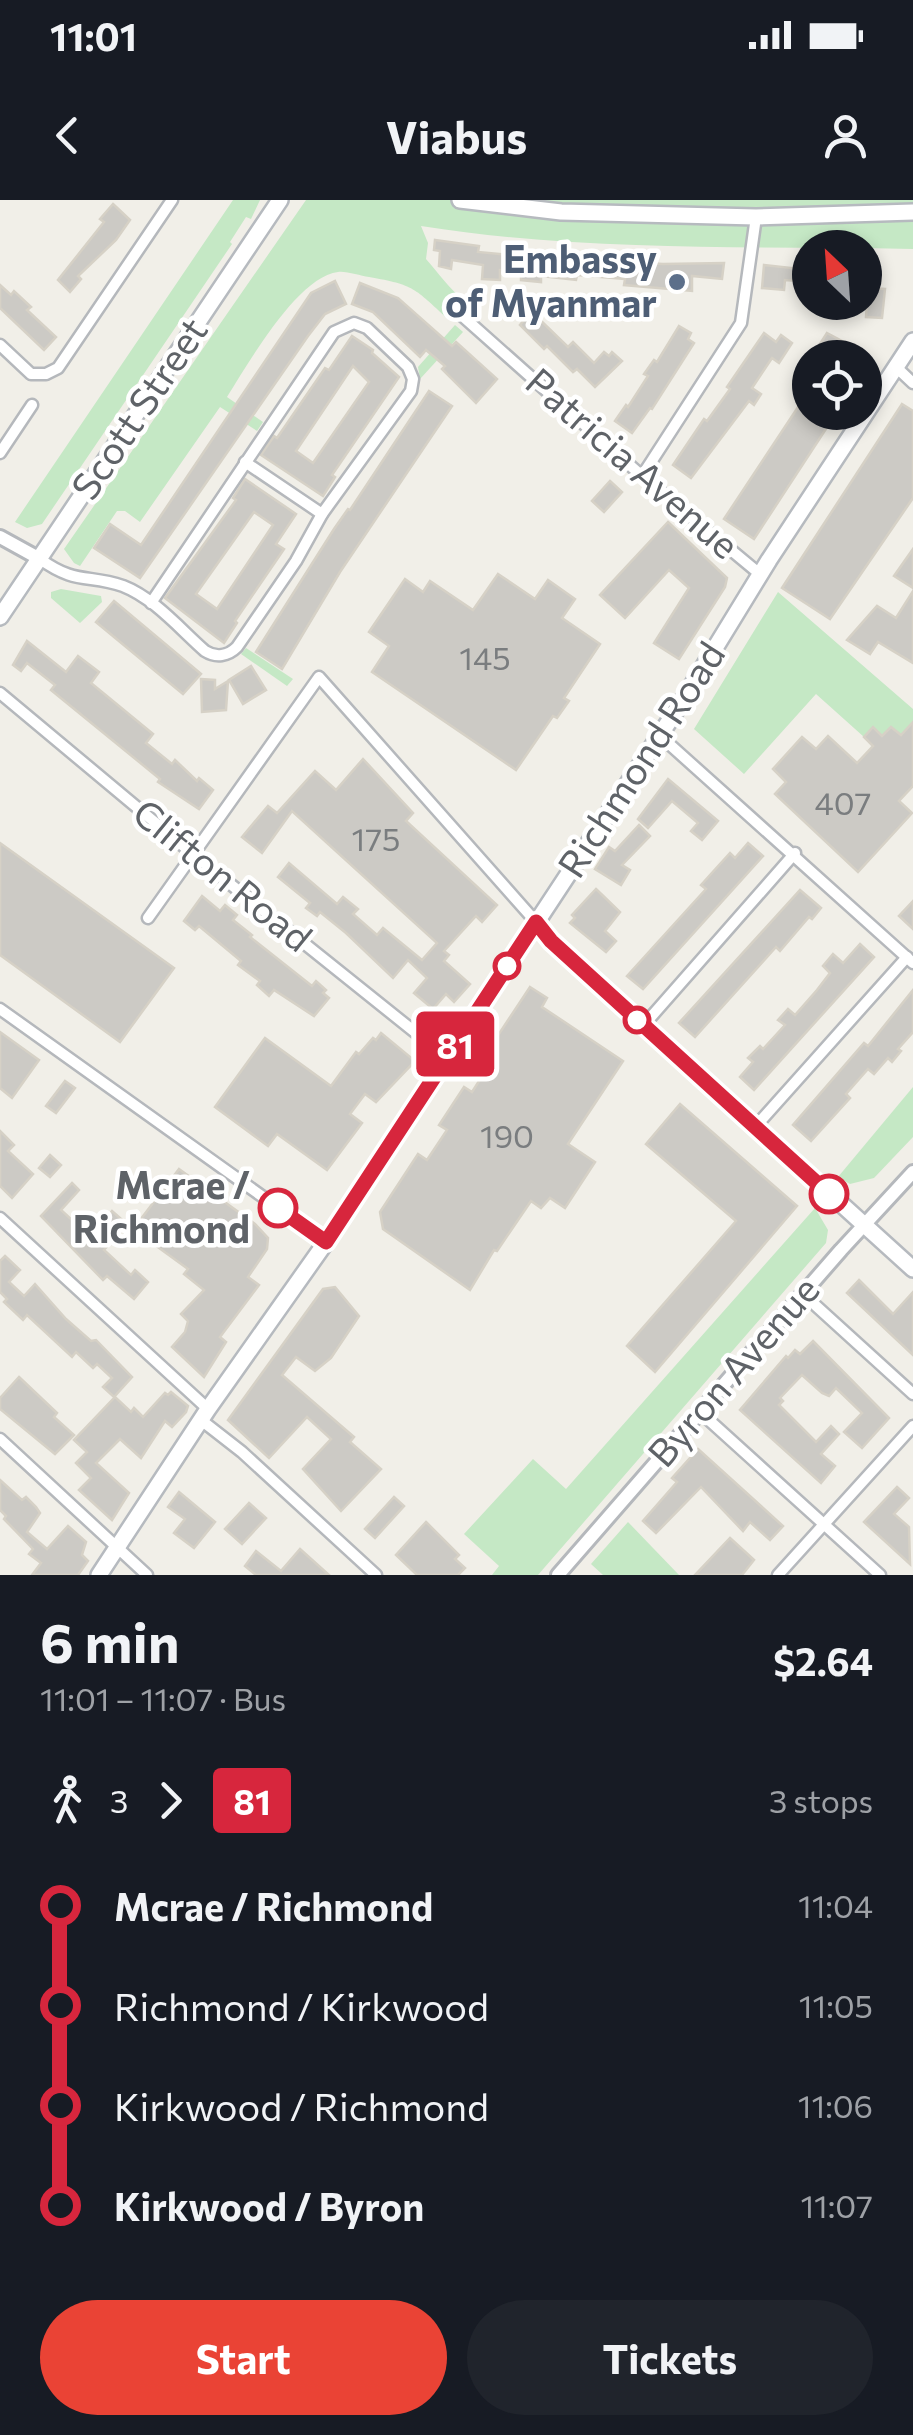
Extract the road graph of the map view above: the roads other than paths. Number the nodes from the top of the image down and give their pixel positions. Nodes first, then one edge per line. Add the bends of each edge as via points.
1 (172, 200) edge
2 (280, 200) edge
3 (460, 200) edge
4 (756, 216) junction
5 (913, 216) edge
6 (459, 313) dead end
7 (913, 341) edge
8 (0, 345) edge
9 (896, 367) junction
10 (913, 383) edge
11 (32, 405) dead end
12 (0, 453) edge
13 (245, 462) junction
14 (642, 476) junction
15 (322, 514) junction
16 (2, 538) edge
17 (40, 559) junction
18 (761, 575) junction
19 (151, 603) junction
20 (0, 617) edge
21 (0, 693) edge
22 (658, 734) junction
23 (795, 854) junction
24 (194, 855) junction
25 (148, 918) dead end
26 (536, 922) junction
27 (910, 960) edge
28 (0, 1010) edge
29 (643, 1026) junction
30 (446, 1057) junction
31 (754, 1127) junction
32 (913, 1172) edge
33 (0, 1218) edge
34 (865, 1226) junction
35 (326, 1242) junction
36 (913, 1269) edge
37 (803, 1294) junction
38 (913, 1394) edge
39 (700, 1412) junction
40 (204, 1414) junction
41 (913, 1426) edge
42 (0, 1439) edge
43 (824, 1524) junction
44 (116, 1547) junction
45 (99, 1575) edge
46 (147, 1575) edge
47 (376, 1575) edge
48 (558, 1575) edge
49 (778, 1575) edge
50 (880, 1575) edge

1 - 8 street via 58,368 30,374
2 - 17 main road, Scott Street
3 - 4 main road via 562,212
4 - 5 main road
4 - 14 street via 741,323
6 - 14 street, Patricia Avenue
7 - 9 main road, Richmond Road
9 - 10 street
9 - 18 main road, Richmond Road
11 - 12 street
13 - 15 street
13 - 15 street via 334,332 354,323 366,328 404,362 413,386
13 - 19 street
14 - 18 street, Patricia Avenue
15 - 19 street via 234,651 205,652
16 - 17 street
17 - 19 street via 73,578 126,588
17 - 20 main road, Scott Street
18 - 22 main road, Richmond Road
21 - 24 street, Clifton Road
22 - 23 street
22 - 26 main road, Richmond Road
23 - 27 street
23 - 29 street
24 - 25 street
24 - 26 street via 319,677
24 - 30 street, Clifton Road
26 - 29 main road
26 - 30 main road, Richmond Road
27 - 31 street
28 - 35 street
29 - 31 main road
30 - 35 main road, Richmond Road
31 - 34 main road
32 - 34 street, Byron Avenue
33 - 40 street
34 - 36 main road
34 - 37 street, Byron Avenue
35 - 40 main road, Richmond Road
37 - 38 street
37 - 39 street, Byron Avenue
39 - 43 street
39 - 48 street, Byron Avenue
40 - 44 main road, Richmond Road
40 - 47 street
41 - 43 street
42 - 44 street
43 - 49 street
43 - 50 street
44 - 45 main road, Richmond Road
44 - 46 street

